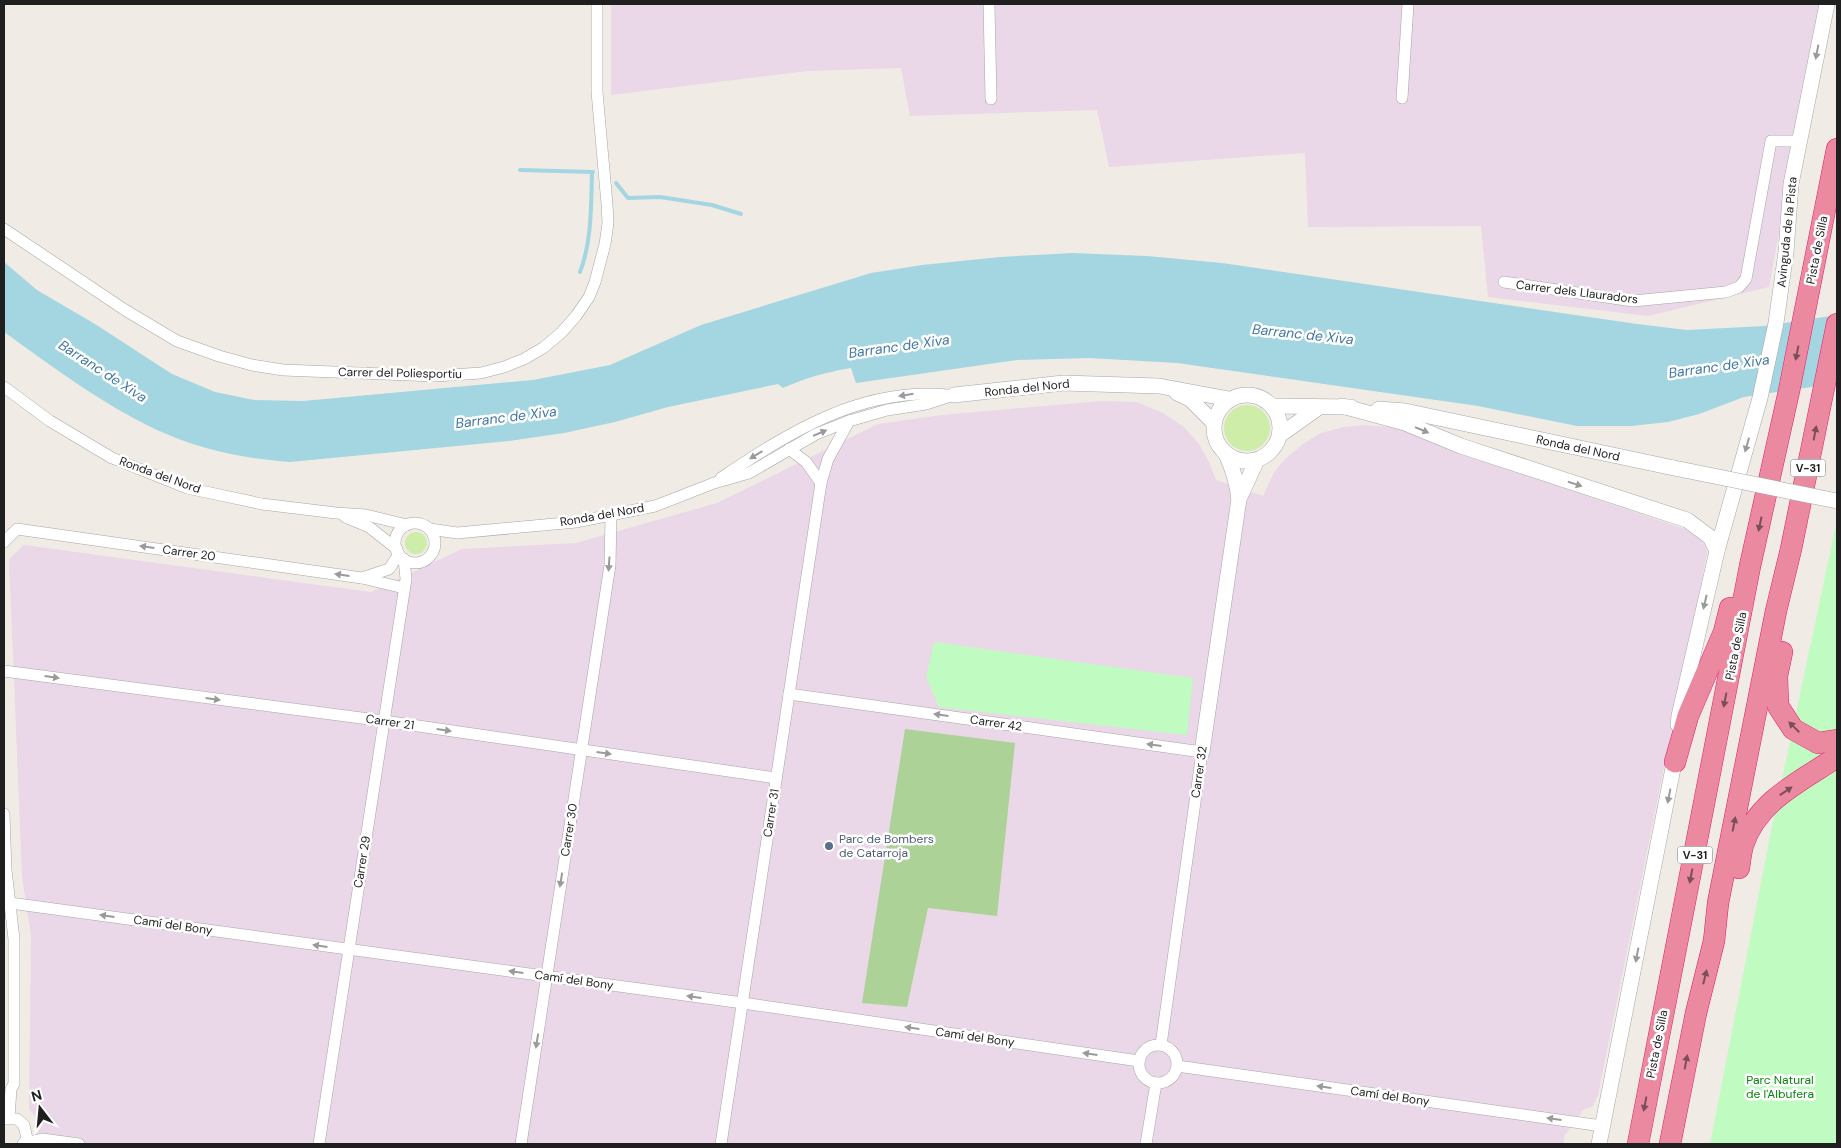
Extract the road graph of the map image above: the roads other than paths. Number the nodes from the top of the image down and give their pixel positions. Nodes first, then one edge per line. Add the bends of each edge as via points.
1 (597, 4) edge
2 (989, 4) edge
3 (1408, 4) edge
4 (1827, 4) edge
5 (1402, 98) dead end
6 (991, 99) dead end
7 (1799, 141) junction
8 (1837, 149) edge
9 (8, 232) edge
10 (1504, 282) dead end
11 (1837, 324) edge
12 (1159, 386) junction
13 (8, 390) edge
14 (954, 396) junction
15 (1229, 399) junction
16 (1273, 406) junction
17 (1342, 406) junction
18 (1318, 408) junction
19 (849, 421) junction
20 (1214, 423) junction
21 (1280, 435) junction
22 (789, 450) junction
23 (1226, 454) junction
24 (1257, 460) junction
25 (714, 483) junction
26 (821, 483) junction
27 (1239, 499) junction
28 (1837, 501) edge
29 (336, 513) junction
30 (611, 515) junction
31 (407, 525) junction
32 (430, 529) junction
33 (457, 533) junction
34 (4, 542) edge
35 (435, 545) junction
36 (1791, 549) junction
37 (1717, 551) junction
38 (400, 554) junction
39 (421, 561) junction
40 (1750, 566) junction
41 (362, 578) junction
42 (405, 583) junction
43 (4, 671) edge
44 (789, 694) junction
45 (384, 721) junction
46 (1837, 740) edge
47 (582, 750) junction
48 (1202, 752) junction
49 (1837, 757) edge
50 (1676, 762) junction
51 (776, 778) junction
52 (4, 814) edge
53 (10, 903) junction
54 (1714, 941) junction
55 (349, 950) junction
56 (547, 977) junction
57 (742, 1003) junction
58 (1161, 1045) junction
59 (1139, 1060) junction
60 (1177, 1066) junction
61 (1156, 1083) junction
62 (14, 1084) junction
63 (6, 1118) edge
64 (21, 1122) junction
65 (1602, 1126) junction
66 (23, 1144) edge
67 (79, 1144) edge
68 (319, 1144) edge
69 (521, 1144) edge
70 (721, 1144) edge
71 (1146, 1144) edge
72 (1599, 1144) edge
73 (1638, 1144) edge
74 (1670, 1144) edge

1 - 9 street, Carrer del Poliesportiu via 596,92 608,223 600,263 589,297 561,333 543,348 504,367 435,376 347,374 252,366 177,341
2 - 6 street
3 - 5 street
4 -> 7 street, Avinguda de la Pista
7 - 10 street, Carrer dels Llauradors via 1771,141 1746,279 1739,287 1726,292 1633,301
7 -> 37 street, Avinguda de la Pista via 1791,184 1776,323 1760,398
8 -> 40 highway, Pista de Silla / V-31
36 -> 11 highway, V-31
12 - 14 street, Ronda del Nord via 1063,383
12 - 15 street, Ronda del Nord
12 - 20 street, Ronda del Nord via 1190,399
13 - 29 street, Ronda del Nord via 50,421 112,458 187,488 262,504
14 - 19 street, Ronda del Nord
14 -> 25 street, Ronda del Nord via 923,393 849,407 809,423
15 - 16 street via 1248,394
15 - 20 street via 1216,414
16 - 18 street, Ronda del Nord
16 - 21 street via 1280,420
17 - 18 street, Ronda del Nord
17 - 28 street, Ronda del Nord, bridge via 1405,411
17 -> 37 street via 1405,423 1461,446 1687,520 1710,537
18 - 21 street
22 -> 19 street, Ronda del Nord via 816,434
19 - 26 street, Carrer 31 via 828,459
20 - 23 street via 1216,440
21 - 24 street via 1268,454
22 - 25 street, Ronda del Nord via 749,473
22 - 26 street via 806,462
23 - 24 street via 1246,461
23 - 27 street, Carrer 32 via 1238,486
24 - 27 street, Carrer 32
25 - 30 street, Ronda del Nord via 655,506
26 - 44 street, Carrer 31
27 - 48 street, Carrer 32
29 - 31 street, Ronda del Nord via 366,515
29 - 38 street, Ronda del Nord via 369,527
30 - 33 street, Ronda del Nord via 576,522
30 -> 47 street, Carrer 30 via 610,565
31 - 32 street via 419,523
31 - 38 street via 396,538
32 - 33 street, Ronda del Nord
32 - 35 street
33 - 35 street, Ronda del Nord
41 -> 34 street, Carrer 20 via 17,529
35 - 39 street via 430,555
46 -> 36 highway via 1818,743 1793,730 1778,706 1777,676 1790,610
54 -> 36 highway, V-31 via 1718,903
37 -> 50 street, Avinguda de la Pista via 1679,716
38 - 39 street via 415,562
38 - 41 street, Carrer 20 via 389,569
38 - 42 street, Carrer 29
39 - 42 street
40 - 50 highway via 1732,597 1724,632 1688,716
40 -> 73 highway, Pista de Silla / V-31
41 - 42 street, Carrer 20
42 - 45 street, Carrer 29
43 -> 45 street, Carrer 21
48 -> 44 street, Carrer 42
44 - 51 street, Carrer 31
45 -> 47 street, Carrer 21
45 - 55 street, Carrer 29
47 -> 51 street, Carrer 21
47 -> 56 street, Carrer 30
48 - 58 street, Carrer 32
54 -> 49 highway via 1732,903 1743,845 1763,809
50 -> 65 street, Avinguda de la Pista
51 - 57 street, Carrer 31
52 - 53 street
55 -> 53 street, Camí del Bony
53 - 62 street via 14,938
74 -> 54 highway, V-31
56 -> 55 street, Camí del Bony
55 - 68 street, Carrer 29
57 -> 56 street, Camí del Bony
56 -> 69 street, Carrer 30
59 -> 57 street, Camí del Bony
57 - 70 street, Carrer 31
58 - 59 street via 1144,1050
58 - 60 street via 1172,1050
59 - 61 street via 1140,1073
60 - 61 street via 1173,1077
65 -> 60 street, Camí del Bony
61 - 71 street
62 - 63 street
62 - 64 street
63 - 64 street
64 - 66 street via 27,1139
65 - 72 street, Avinguda de la Pista
66 - 67 street via 42,1139

